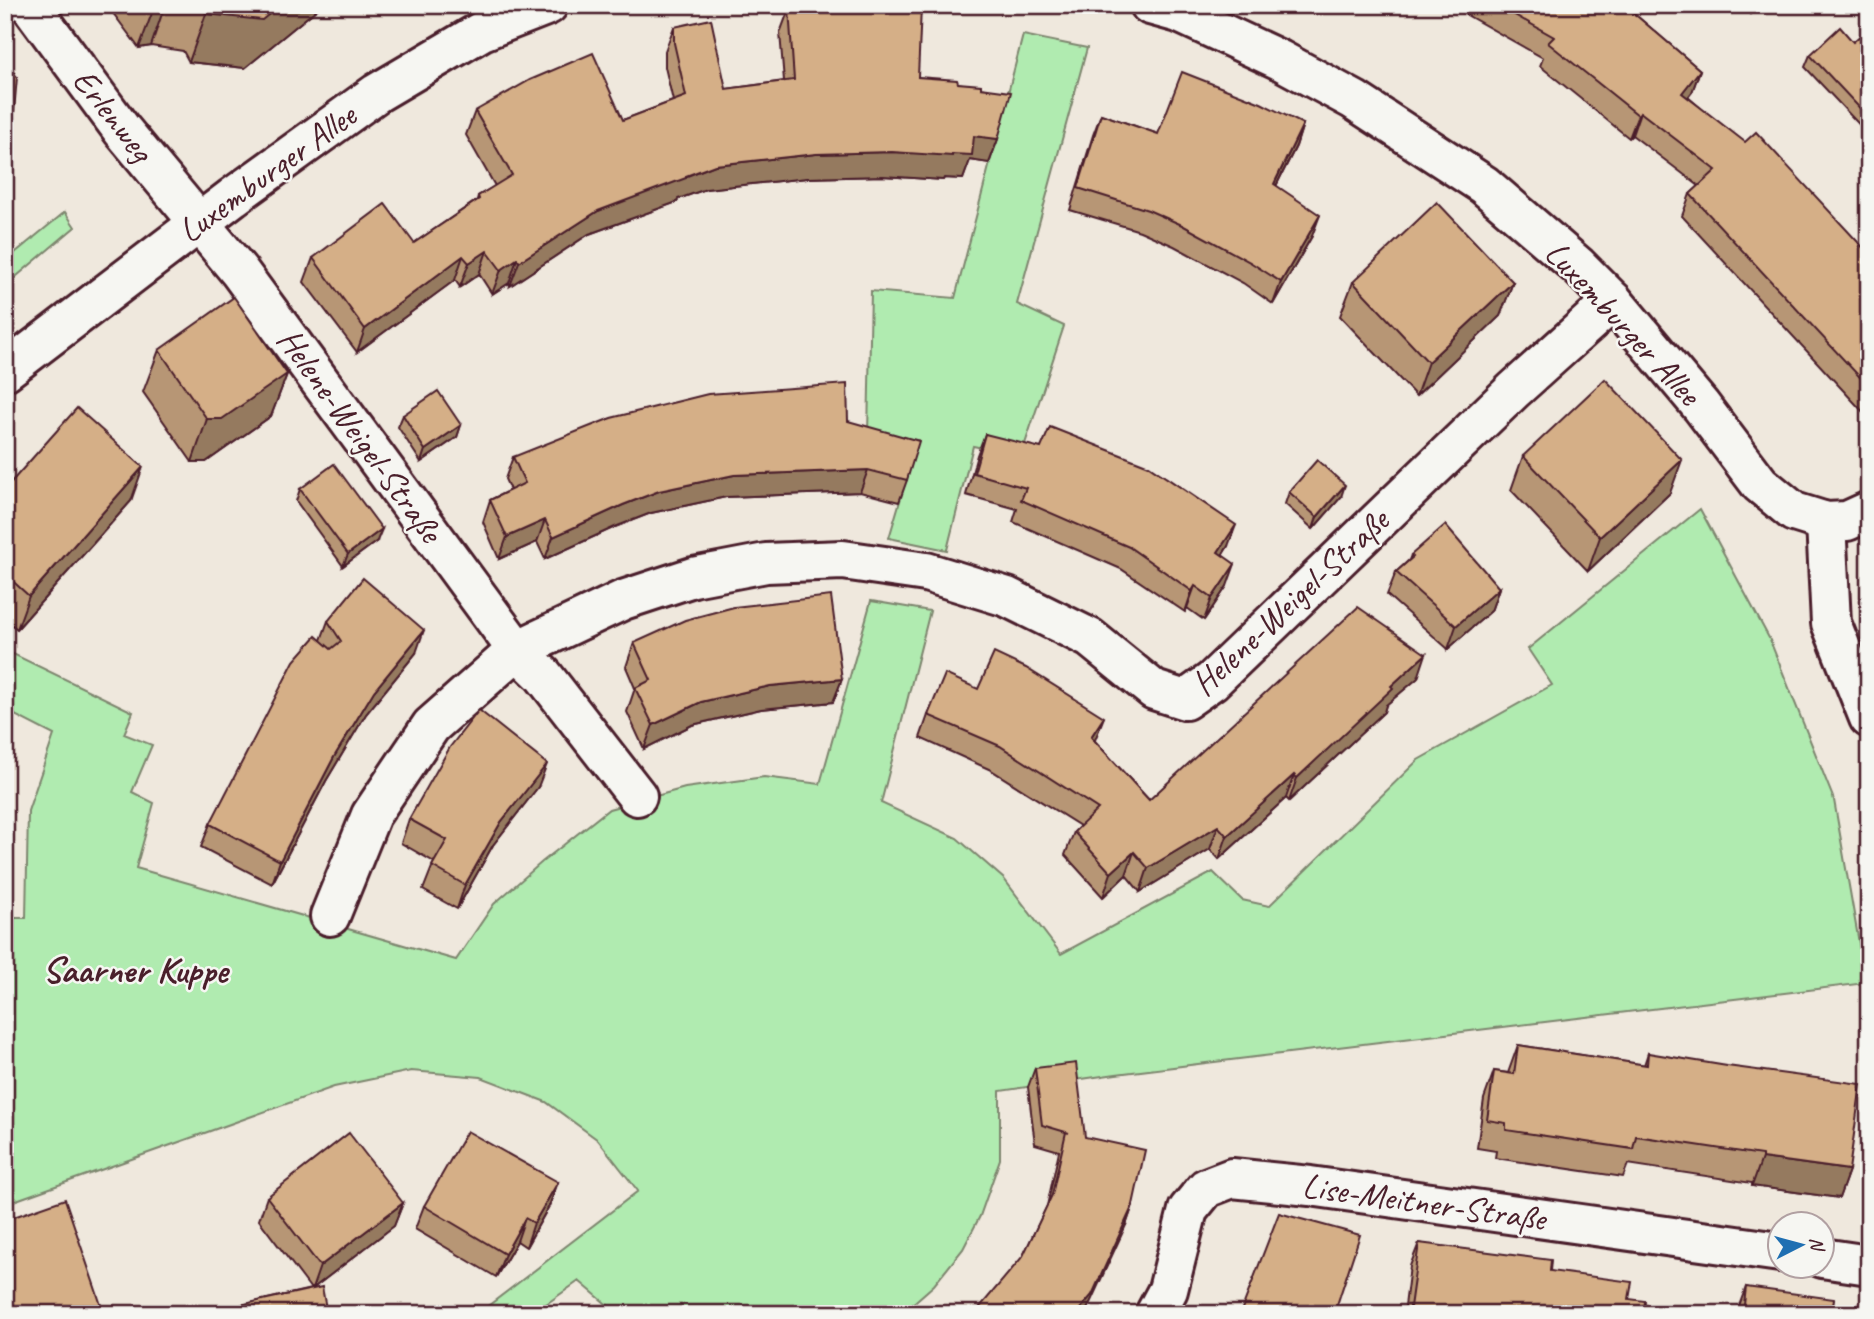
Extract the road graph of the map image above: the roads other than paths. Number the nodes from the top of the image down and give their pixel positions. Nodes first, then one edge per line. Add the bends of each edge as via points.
1 (30, 5) edge
2 (548, 5) edge
3 (1150, 5) edge
4 (199, 223) junction
5 (1613, 301) junction
6 (5, 371) edge
7 (1869, 511) edge
8 (1826, 522) junction
9 (517, 650) junction
10 (1869, 718) edge
11 (637, 796) dead end
12 (330, 916) dead end
13 (1766, 1250) edge
14 (1836, 1260) edge
15 (1869, 1265) edge
16 (1155, 1314) edge

1 - 4 street, Erlenweg via 122,130
2 - 4 street, Luxemburger Allee via 482,31 377,93
3 - 5 street, Luxemburger Allee via 1179,13 1268,54 1354,100 1484,185
4 - 6 street, Luxemburger Allee
4 - 9 street, Helene-Weigel-Straße
5 - 8 street, Luxemburger Allee via 1760,484 1794,512
5 - 9 street, Helene-Weigel-Straße via 1212,681 1185,700 1154,690 1090,638 1007,597 926,572 843,560 766,563 693,577 623,600
7 - 8 street via 1847,521
8 - 10 street via 1831,623
9 - 11 street, Helene-Weigel-Straße via 543,676
9 - 12 street, Helene-Weigel-Straße via 431,726 371,815
13 - 16 street, Lise-Meitner-Straße via 1232,1178 1206,1188 1188,1210 1168,1290
14 - 15 street

